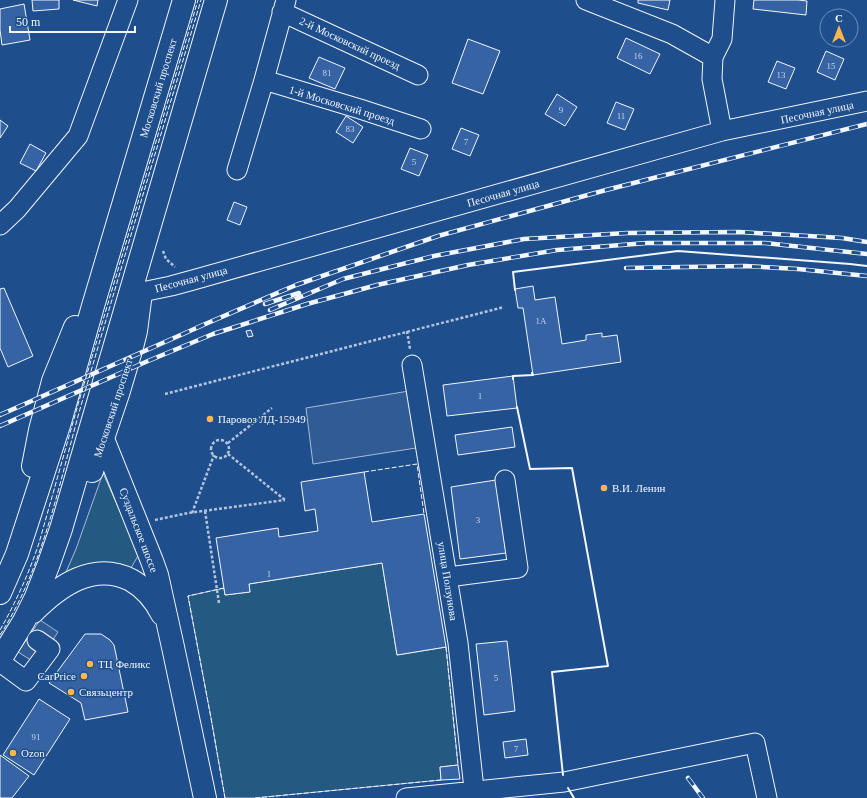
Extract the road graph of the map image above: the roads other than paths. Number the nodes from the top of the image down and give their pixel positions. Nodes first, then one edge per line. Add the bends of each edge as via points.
1 (128, 0) edge
2 (184, 0) edge
3 (216, 0) edge
4 (586, 0) edge
5 (725, 0) edge
6 (284, 6) edge
7 (713, 57) junction
8 (418, 75) dead end
9 (264, 80) junction
10 (867, 101) edge
11 (421, 130) dead end
12 (722, 131) junction
13 (236, 170) dead end
14 (156, 203) junction
15 (0, 225) edge
16 (142, 292) junction
17 (412, 365) dead end
18 (94, 416) junction
19 (103, 439) junction
20 (506, 480) dead end
21 (448, 577) junction
22 (0, 594) edge
23 (29, 611) junction
24 (37, 640) dead end
25 (173, 647) junction
26 (0, 661) edge
27 (475, 795) edge
28 (205, 798) edge
29 (406, 798) edge
30 (767, 798) edge

1 - 15 street via 78,136 17,209
2 - 22 main road, Московский проспект via 118,222 53,381 40,430 21,533
3 - 14 main road, Московский проспект
4 - 7 street via 672,34
5 - 7 street via 722,39
6 - 8 street, 2-й Московский проезд
6 - 9 street
7 - 12 street via 712,79
9 - 11 street, 1-й Московский проезд
9 - 13 street
10 - 12 street, Песочная улица
12 - 16 street, Песочная улица via 193,280
14 - 16 main road, Московский проспект
14 - 18 main road, Московский проспект
16 - 19 main road, Московский проспект via 132,347
17 - 21 street, улица Ползунова
18 - 19 main road, Суздальское шоссе
18 - 23 main road, Московский проспект via 55,548
19 - 23 main road, Московский проспект via 74,523
19 - 25 main road, Суздальское шоссе via 157,575
20 - 21 street via 518,568
21 - 27 street, улица Ползунова
23 - 25 main road, Суздальское шоссе via 65,585 86,576 110,573 124,576 142,588 158,605
23 - 26 main road, Московский проспект
24 - 26 street via 50,649 26,681
25 - 28 main road, Суздальское шоссе
27 - 29 street
27 - 30 street via 564,782 755,743

